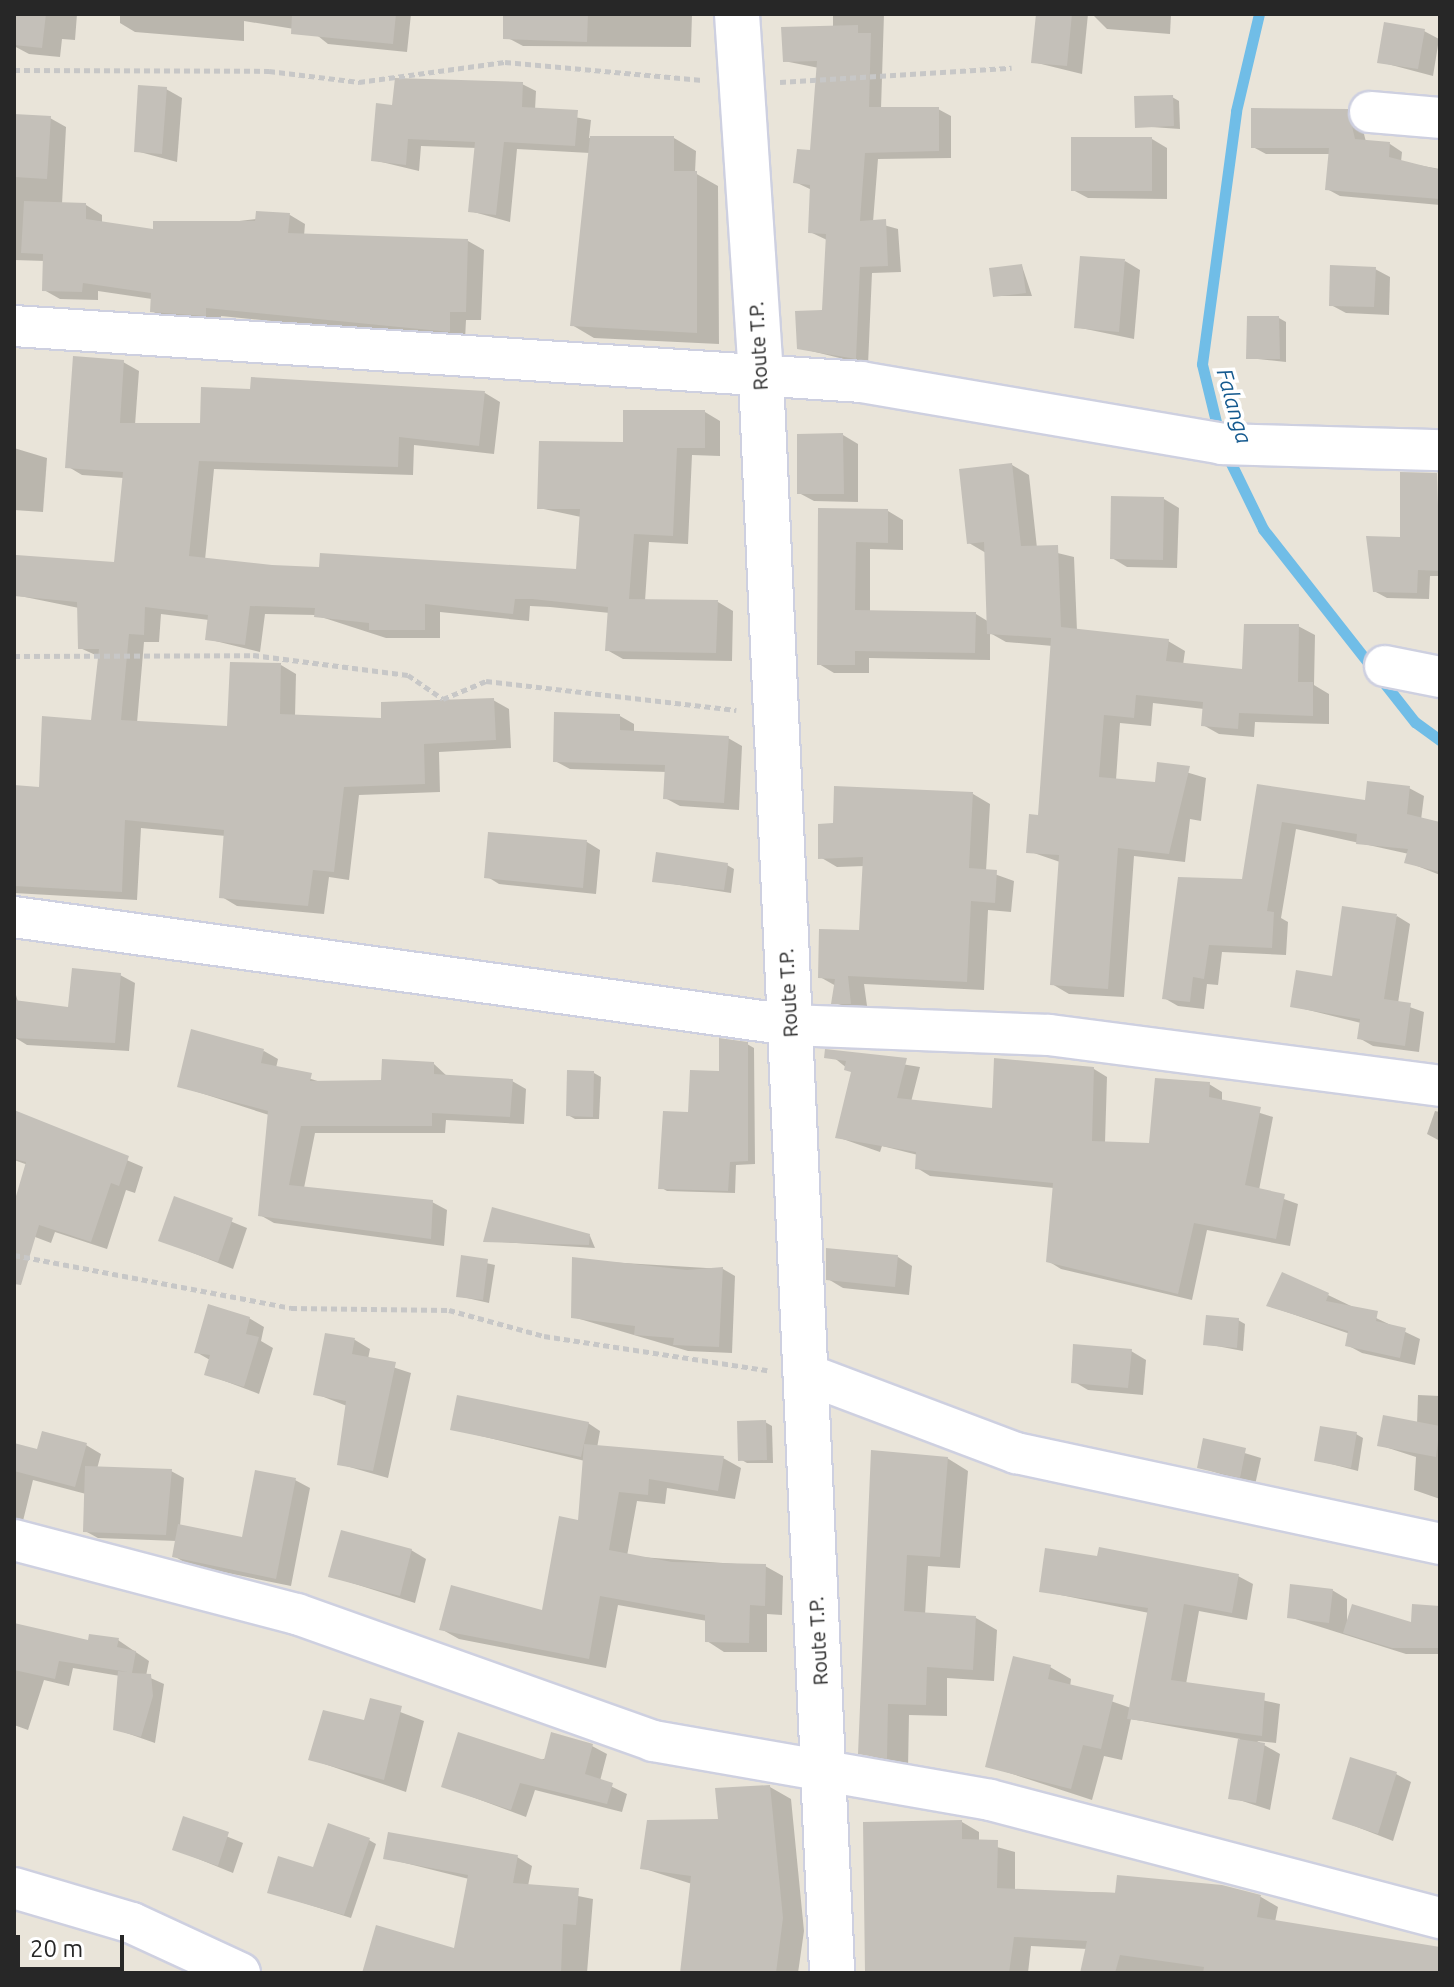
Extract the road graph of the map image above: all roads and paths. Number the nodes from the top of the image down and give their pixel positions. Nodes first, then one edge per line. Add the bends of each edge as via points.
1 (737, 14) edge
2 (1012, 68) dead end
3 (14, 70) edge
4 (742, 84) junction
5 (1370, 112) dead end
6 (1440, 118) edge
7 (14, 326) edge
8 (761, 376) junction
9 (1440, 450) edge
10 (14, 656) edge
11 (1385, 666) dead end
12 (1440, 677) edge
13 (773, 714) junction
14 (14, 917) edge
15 (790, 1025) junction
16 (1440, 1086) edge
17 (14, 1255) edge
18 (804, 1373) junction
19 (14, 1540) edge
20 (1440, 1544) edge
21 (824, 1777) junction
22 (14, 1888) edge
23 (1440, 1918) edge
24 (240, 1973) edge
25 (832, 1973) edge

1 - 4 street, Route T.P.
2 - 4 path
3 - 4 path via 269,71 359,82 505,62
4 - 8 street, Route T.P.
5 - 6 street
7 - 8 street
8 - 9 street via 861,382 1222,444
8 - 13 street, Route T.P.
10 - 13 path via 253,655 408,675 443,699 486,681
11 - 12 street
13 - 15 street, Route T.P.
14 - 15 street
15 - 16 street via 1049,1035
15 - 18 street, Route T.P.
17 - 18 path via 291,1308 449,1310 544,1336 731,1368
18 - 20 street via 1016,1453
18 - 21 street, Route T.P.
19 - 21 street via 297,1614 653,1741
21 - 23 street via 990,1800
21 - 25 street, Route T.P.
22 - 24 street via 132,1923

